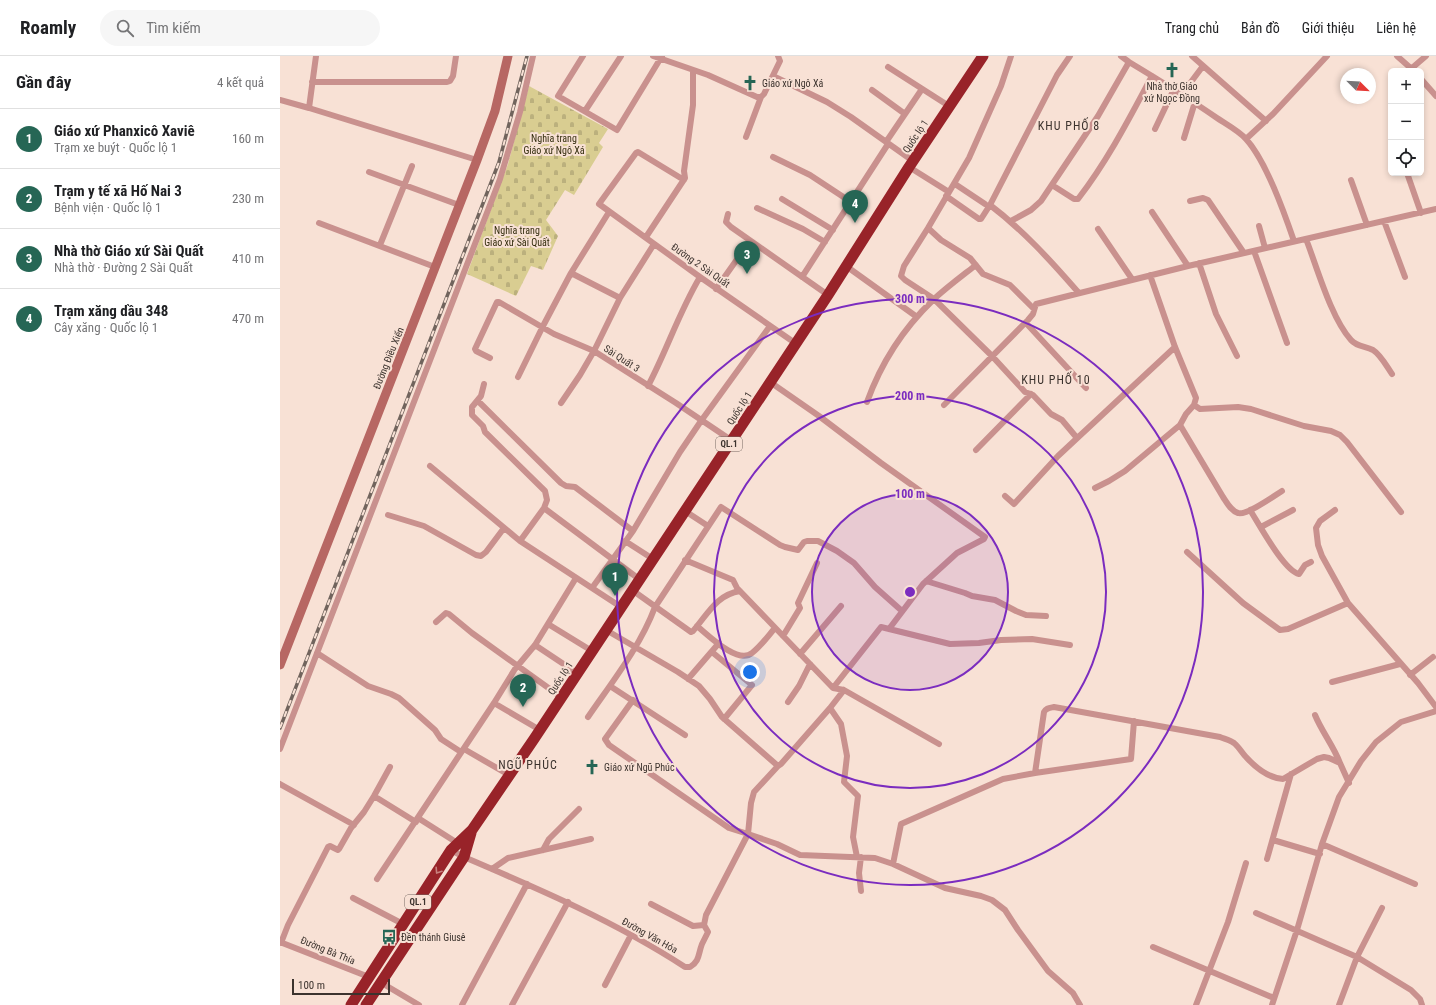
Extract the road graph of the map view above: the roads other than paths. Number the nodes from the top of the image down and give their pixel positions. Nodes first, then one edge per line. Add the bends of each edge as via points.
1 (316, 56) edge
2 (456, 56) edge
3 (508, 56) edge
4 (533, 56) edge
5 (583, 56) edge
6 (621, 56) edge
7 (653, 56) edge
8 (778, 56) edge
9 (982, 56) edge
10 (1011, 56) edge
11 (1070, 56) edge
12 (1121, 56) edge
13 (1327, 56) edge
14 (1398, 56) edge
15 (1426, 56) edge
16 (662, 57) edge
17 (1194, 57) edge
18 (1129, 62) junction
19 (1203, 66) junction
20 (888, 67) dead end
21 (1411, 68) edge
22 (1415, 68) edge
23 (693, 70) junction
24 (773, 76) junction
25 (1152, 76) junction
26 (312, 82) junction
27 (1424, 82) edge
28 (922, 89) junction
29 (1174, 89) junction
30 (872, 90) dead end
31 (1182, 94) junction
32 (1436, 96) edge
33 (761, 97) junction
34 (280, 100) edge
35 (1195, 102) junction
36 (949, 106) junction
37 (309, 108) junction
38 (584, 111) junction
39 (905, 114) junction
40 (1266, 121) junction
41 (1155, 129) dead end
42 (746, 137) dead end
43 (1184, 138) dead end
44 (1246, 139) junction
45 (887, 143) junction
46 (773, 157) dead end
47 (477, 160) junction
48 (911, 164) junction
49 (412, 166) dead end
50 (369, 172) dead end
51 (1408, 176) edge
52 (684, 180) junction
53 (1351, 180) dead end
54 (955, 184) junction
55 (1052, 184) junction
56 (405, 185) junction
57 (948, 194) junction
58 (782, 199) dead end
59 (1190, 201) dead end
60 (851, 202) junction
61 (459, 205) junction
62 (988, 205) junction
63 (757, 208) dead end
64 (1436, 209) edge
65 (609, 212) junction
66 (1152, 212) dead end
67 (1421, 213) junction
68 (728, 214) dead end
69 (1012, 221) junction
70 (1384, 221) junction
71 (319, 223) dead end
72 (1367, 224) junction
73 (1259, 226) dead end
74 (928, 228) junction
75 (1098, 229) dead end
76 (833, 230) junction
77 (646, 237) junction
78 (1306, 239) junction
79 (750, 241) junction
80 (1294, 241) junction
81 (825, 242) junction
82 (654, 244) junction
83 (380, 245) junction
84 (1265, 248) junction
85 (1254, 251) junction
86 (1244, 253) junction
87 (1199, 263) junction
88 (976, 265) junction
89 (846, 266) junction
90 (1188, 266) junction
91 (435, 267) junction
92 (571, 273) junction
93 (1150, 275) junction
94 (700, 277) junction
95 (802, 277) junction
96 (1405, 277) dead end
97 (1132, 279) junction
98 (716, 289) junction
99 (1078, 292) junction
100 (828, 295) junction
101 (620, 298) junction
102 (934, 299) junction
103 (1034, 309) junction
104 (917, 317) junction
105 (1026, 323) junction
106 (543, 326) junction
107 (770, 326) junction
108 (795, 343) junction
109 (1287, 343) dead end
110 (1174, 347) junction
111 (594, 351) junction
112 (992, 356) junction
113 (1237, 356) dead end
114 (490, 358) dead end
115 (1392, 374) dead end
116 (518, 377) dead end
117 (770, 382) junction
118 (484, 384) dead end
119 (648, 386) junction
120 (1086, 388) dead end
121 (1031, 394) junction
122 (478, 400) junction
123 (867, 402) dead end
124 (561, 403) dead end
125 (944, 405) dead end
126 (1194, 405) junction
127 (701, 421) junction
128 (1180, 424) junction
129 (1077, 438) junction
130 (731, 440) junction
131 (976, 450) dead end
132 (430, 466) dead end
133 (1094, 488) dead end
134 (1282, 491) dead end
135 (1005, 496) dead end
136 (544, 508) junction
137 (1250, 510) junction
138 (1293, 510) dead end
139 (1335, 510) dead end
140 (684, 511) junction
141 (1401, 512) dead end
142 (388, 514) dead end
143 (708, 526) junction
144 (1261, 527) junction
145 (504, 528) junction
146 (633, 531) junction
147 (520, 541) junction
148 (625, 541) junction
149 (1187, 552) dead end
150 (612, 559) junction
151 (653, 559) junction
152 (685, 560) junction
153 (1311, 562) dead end
154 (817, 563) dead end
155 (576, 578) junction
156 (639, 580) junction
157 (926, 580) junction
158 (592, 588) junction
159 (632, 590) junction
160 (740, 591) junction
161 (1348, 603) junction
162 (841, 606) dead end
163 (621, 607) junction
164 (655, 607) junction
165 (902, 610) junction
166 (1046, 616) dead end
167 (436, 622) dead end
168 (548, 624) junction
169 (697, 626) junction
170 (775, 628) junction
171 (889, 629) junction
172 (606, 630) junction
173 (783, 636) junction
174 (719, 643) junction
175 (535, 645) junction
176 (1070, 645) dead end
177 (635, 646) junction
178 (592, 651) junction
179 (712, 652) junction
180 (730, 652) junction
181 (317, 653) junction
182 (800, 654) junction
183 (1433, 657) dead end
184 (723, 661) junction
185 (810, 664) junction
186 (1400, 664) junction
187 (280, 665) edge
188 (518, 666) junction
189 (577, 673) junction
190 (1410, 675) junction
191 (688, 679) junction
192 (1332, 682) dead end
193 (610, 686) junction
194 (833, 688) junction
195 (844, 690) junction
196 (561, 697) junction
197 (633, 700) junction
198 (788, 702) dead end
199 (494, 704) junction
200 (1436, 707) edge
201 (830, 708) junction
202 (1436, 711) edge
203 (1315, 715) dead end
204 (588, 717) dead end
205 (724, 719) junction
206 (1134, 721) junction
207 (540, 730) junction
208 (685, 735) dead end
209 (939, 744) dead end
210 (280, 749) edge
211 (463, 750) junction
212 (1340, 763) junction
213 (778, 766) junction
214 (390, 767) dead end
215 (1035, 773) junction
216 (1291, 774) junction
217 (510, 775) junction
218 (1349, 783) junction
219 (280, 784) edge
220 (374, 796) junction
221 (579, 809) dead end
222 (417, 820) junction
223 (354, 825) junction
224 (748, 834) junction
225 (591, 839) dead end
226 (1273, 840) junction
227 (1322, 844) junction
228 (460, 850) junction
229 (544, 850) junction
230 (1320, 854) junction
231 (859, 857) junction
232 (1267, 859) dead end
233 (1246, 863) dead end
234 (893, 864) junction
235 (492, 869) junction
236 (377, 879) dead end
237 (528, 884) junction
238 (1415, 884) dead end
239 (860, 891) dead end
240 (353, 898) dead end
241 (568, 902) junction
242 (651, 904) dead end
243 (1382, 908) dead end
244 (1256, 913) dead end
245 (403, 924) junction
246 (704, 925) junction
247 (1297, 930) junction
248 (631, 936) junction
249 (281, 942) edge
250 (1153, 947) dead end
251 (1356, 956) junction
252 (1210, 970) junction
253 (368, 977) junction
254 (380, 982) junction
255 (605, 985) dead end
256 (1273, 1002) edge
257 (351, 1005) edge
258 (366, 1005) edge
259 (419, 1005) edge
260 (462, 1005) edge
261 (512, 1005) edge
262 (1080, 1005) edge
263 (1196, 1005) edge
264 (1339, 1005) edge
265 (1422, 1005) edge

1 - 26 street
2 - 26 street via 453,76 447,82
3 - 47 street, Đường Điều Xiển via 495,111
4 - 181 street via 500,179
5 - 38 street via 558,96
6 - 38 street
7 - 16 street
8 - 24 street via 780,61
9 - 36 highway, Quốc lộ 1 / QL.1
10 - 54 street via 981,133
11 - 62 street via 1056,75
12 - 18 street
13 - 40 street
14 - 21 street
15 - 22 street
16 - 23 street
16 - 38 street via 617,130
17 - 19 street
18 - 25 street
18 - 55 street via 1098,116
19 - 31 street
19 - 40 street
20 - 28 street
23 - 33 street
23 - 52 street via 693,105
24 - 33 street
24 - 45 street via 827,102
25 - 29 street
25 - 55 street via 1116,143 1078,199
26 - 37 street
27 - 32 street
28 - 36 street
28 - 39 street
29 - 31 street
29 - 41 street
30 - 39 street
31 - 35 street
33 - 42 street
34 - 37 street
35 - 43 street
35 - 44 street
36 - 48 highway, Quốc lộ 1 / QL.1
37 - 47 street
39 - 45 street
40 - 44 street
44 - 80 street via 1256,152
45 - 48 street
45 - 60 street
46 - 60 street via 810,175
47 - 61 street, Đường Điều Xiển
48 - 57 street
48 - 89 highway, Quốc lộ 1 / QL.1
49 - 56 street
50 - 56 street
51 - 67 street
52 - 65 street, Đường 2 Sài Quất via 638,152 599,204
52 - 77 street
53 - 72 street
54 - 57 street
54 - 62 street
55 - 69 street via 1041,201
56 - 61 street
56 - 83 street
57 - 62 street via 979,219
57 - 74 street
58 - 76 street
59 - 86 street via 1203,198 1208,200
60 - 76 street
61 - 91 street, Đường Điều Xiển
62 - 69 street
63 - 81 street
64 - 67 street
65 - 77 street, Đường 2 Sài Quất
65 - 92 street
66 - 90 street
67 - 70 street
68 - 79 street via 726,222
69 - 99 street
70 - 72 street
70 - 96 street
71 - 83 street
72 - 78 street
73 - 84 street
74 - 88 street
74 - 102 street via 904,266 902,276 904,280
75 - 97 street
76 - 81 street
77 - 82 street, Đường 2 Sài Quất
78 - 80 street
78 - 115 street via 1340,325 1358,346 1376,353
79 - 95 street
79 - 98 street
80 - 84 street
81 - 95 street
82 - 94 street, Đường 2 Sài Quất
82 - 101 street
83 - 91 street
84 - 85 street
85 - 86 street
85 - 109 street
86 - 87 street
87 - 90 street
87 - 113 street via 1216,314
88 - 102 street
88 - 103 street via 983,274 1010,285
89 - 100 highway, Quốc lộ 1 / QL.1
89 - 104 street
90 - 93 street
91 - 187 street, Đường Điều Xiển
92 - 101 street
92 - 106 street
93 - 97 street
93 - 110 street
94 - 98 street, Đường 2 Sài Quất
94 - 119 street
95 - 100 street
97 - 99 street
98 - 107 street, Đường 2 Sài Quất
99 - 103 street via 1036,304
100 - 108 highway, Quốc lộ 1 / QL.1
101 - 111 street
102 - 104 street
102 - 112 street
103 - 105 street
104 - 123 street via 885,362
105 - 112 street
105 - 120 street
106 - 111 street, Sài Quất 3 via 554,334
106 - 114 street, Sài Quất 3 via 498,302 475,349
106 - 116 street
107 - 108 street, Đường 2 Sài Quất
107 - 127 street
108 - 117 highway, Quốc lộ 1 / QL.1
110 - 126 street via 1196,398
110 - 129 street
111 - 119 street, Sài Quất 3
111 - 124 street
112 - 121 street via 1025,392
112 - 125 street
117 - 130 highway, Quốc lộ 1 / QL.1
117 - 157 street via 985,537 957,553
118 - 122 street
119 - 127 street, Sài Quất 3
121 - 129 street via 1051,414 1062,420
121 - 131 street
122 - 136 street via 472,407 472,415 485,432 545,491 547,500
122 - 146 street via 561,482 566,486 575,487
126 - 128 street
126 - 141 street via 1200,409 1251,409 1340,435
127 - 130 street, Sài Quất 3
127 - 146 street
128 - 133 street via 1125,471
128 - 137 street via 1230,508 1244,514
129 - 135 street via 1014,504
130 - 140 highway, Quốc lộ 1 / QL.1
132 - 145 street
134 - 137 street
136 - 147 street
136 - 150 street
137 - 144 street
138 - 144 street
139 - 161 street via 1320,521 1316,528 1316,537 1322,556
140 - 143 street
140 - 151 highway, Quốc lộ 1 / QL.1
142 - 145 street via 424,526 481,556
143 - 152 street
143 - 165 street via 721,507 785,547 798,550 804,542 821,542 854,563 875,587
144 - 153 street via 1280,557 1294,572 1299,574 1305,565
145 - 147 street
146 - 148 street
147 - 155 street
148 - 150 street
148 - 151 street
149 - 161 street via 1243,603 1280,630 1288,629
150 - 156 street
150 - 158 street
151 - 156 highway, Quốc lộ 1 / QL.1
152 - 160 street via 733,580
152 - 164 street
154 - 173 street via 798,603 800,608
155 - 158 street
155 - 168 street
156 - 159 highway, Quốc lộ 1 / QL.1
157 - 165 street
157 - 166 street via 972,596 994,600 1026,615
158 - 163 street
159 - 163 highway, Quốc lộ 1 / QL.1
159 - 164 street
160 - 169 street via 720,598
160 - 170 street
161 - 186 street
162 - 182 street
163 - 172 highway, Quốc lộ 1 / QL.1
164 - 169 street via 690,632
164 - 177 street via 649,624
165 - 171 street
167 - 188 street via 446,613 449,614
168 - 175 street
168 - 178 street
169 - 174 street
170 - 173 street
170 - 180 street via 751,654 742,657
171 - 176 street via 950,644 1032,639
171 - 194 street via 880,627
172 - 177 street
172 - 178 highway, Quốc lộ 1 / QL.1
173 - 182 street
174 - 179 street
174 - 180 street
175 - 188 street
175 - 189 street
177 - 191 street
177 - 193 street
178 - 189 highway, Quốc lộ 1 / QL.1
179 - 184 street
179 - 191 street
180 - 184 street
181 - 210 street
181 - 211 street via 368,686 399,698 435,730 441,739
182 - 185 street
183 - 190 street
184 - 205 street via 752,685
185 - 194 street
185 - 198 street
186 - 190 street
186 - 192 street
188 - 196 street
188 - 199 street
189 - 196 highway, Quốc lộ 1 / QL.1
190 - 200 street
191 - 205 street via 700,686
193 - 197 street
193 - 204 street
194 - 195 street
195 - 201 street
195 - 209 street
196 - 207 highway, Quốc lộ 1 / QL.1
197 - 208 street
197 - 224 street via 605,739 609,745 729,828
199 - 207 street
199 - 211 street
201 - 213 street
201 - 231 street via 841,724 848,756 844,782 858,796 853,837
202 - 218 street via 1401,722 1390,730 1376,742 1361,761
203 - 212 street via 1335,749
205 - 213 street
206 - 215 street via 1131,760
206 - 215 street via 1054,707 1045,709
206 - 216 street via 1220,737 1233,742 1245,757 1267,774 1283,779
207 - 217 highway, Quốc lộ 1 / QL.1
211 - 217 street
211 - 222 street
212 - 216 street via 1324,757
212 - 218 street
213 - 224 street via 754,792
214 - 220 street
215 - 234 street via 1003,779 901,824
216 - 226 street
217 - 228 highway, Quốc lộ 1 / QL.1
218 - 227 street via 1339,798
219 - 223 street
220 - 222 street, Đường Văn Hóa
220 - 223 street
221 - 229 street via 549,839
222 - 228 street, Đường Văn Hóa
222 - 236 street
223 - 249 street via 338,850 328,847
224 - 231 street via 800,855
224 - 246 street, Đường Văn Hóa via 706,915
225 - 229 street
226 - 230 street
226 - 232 street
227 - 230 street
227 - 238 street
228 - 235 street, Đường Văn Hóa
228 -> 245 highway, Quốc lộ 1 / QL.1
228 - 254 highway, Quốc lộ 1 / QL.1
229 - 235 street via 508,858
230 - 247 street
231 - 234 street via 875,858
231 - 239 street
233 - 252 street
234 - 262 street via 946,888 981,896 1005,910 1048,970 1073,992
235 - 237 street, Đường Văn Hóa
237 - 241 street, Đường Văn Hóa
237 - 260 street
240 - 245 street
241 - 248 street, Đường Văn Hóa
241 - 261 street
242 - 246 street via 693,926
243 - 251 street
244 - 247 street
245 - 253 highway, Quốc lộ 1 / QL.1
246 - 248 street, Đường Văn Hóa via 707,935 696,963 690,967 685,967 653,946
247 - 251 street
247 - 256 street
248 - 255 street
249 - 253 street, Đường Bà Thía
250 - 252 street
251 - 264 street
251 - 265 street via 1412,990
252 - 256 street
252 - 263 street
253 - 254 highway
253 - 257 highway, Quốc lộ 1 / QL.1
254 - 258 highway, Quốc lộ 1 / QL.1
254 - 259 street

